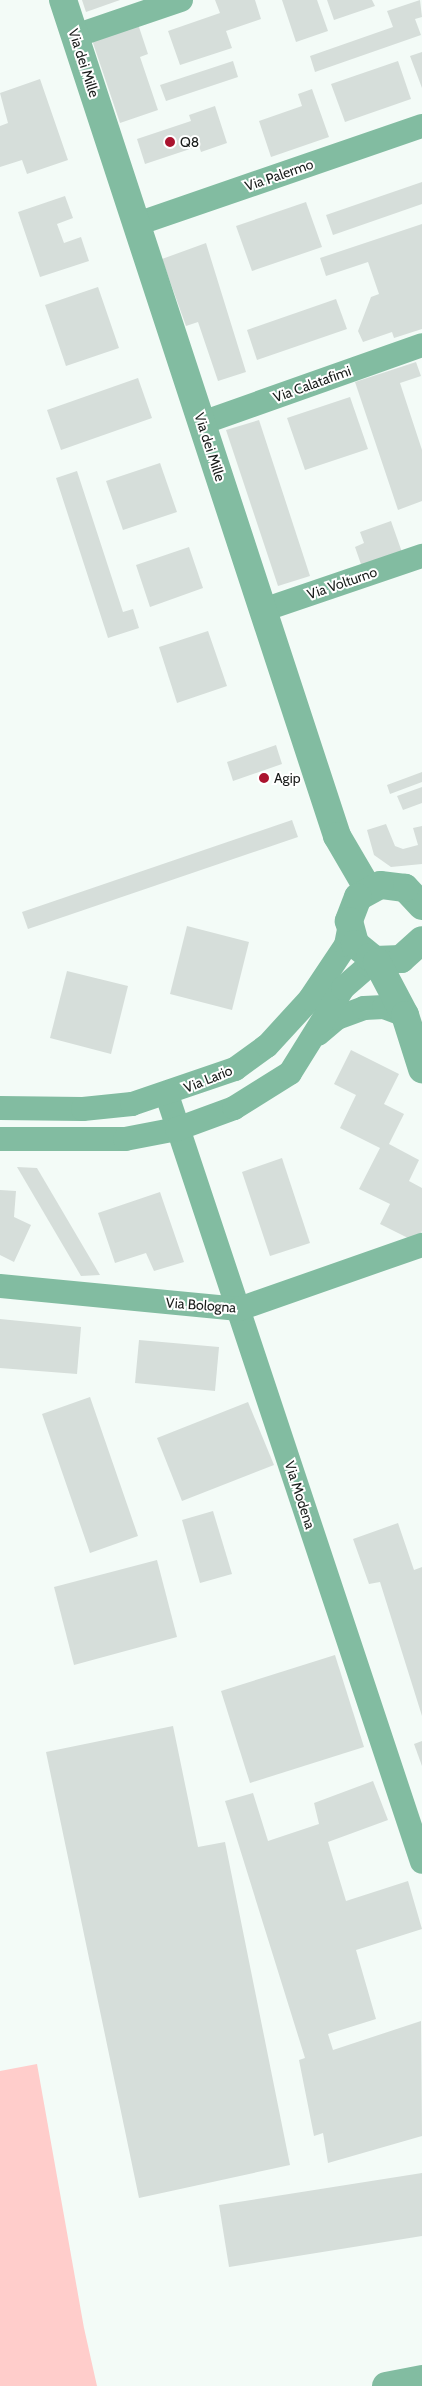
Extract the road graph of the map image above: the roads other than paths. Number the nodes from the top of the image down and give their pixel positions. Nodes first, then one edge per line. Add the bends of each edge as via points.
1 (63, 0) edge
2 (181, 0) edge
3 (75, 36) junction
4 (422, 126) edge
5 (136, 224) junction
6 (422, 345) edge
7 (202, 423) junction
8 (422, 556) edge
9 (263, 610) junction
10 (368, 889) junction
11 (418, 895) edge
12 (349, 929) junction
13 (421, 941) edge
14 (377, 960) junction
15 (405, 1015) junction
16 (308, 1048) junction
17 (422, 1069) edge
18 (168, 1095) junction
19 (2, 1104) edge
20 (178, 1129) junction
21 (0, 1139) edge
22 (422, 1245) edge
23 (0, 1286) edge
24 (238, 1309) junction
25 (422, 1862) edge
26 (422, 2379) edge
27 (386, 2386) edge

1 - 3 street, Via dei Mille
2 - 3 street
3 - 5 street, Via dei Mille
4 - 5 street, Via Palermo
5 - 7 street, Via dei Mille
6 - 7 street, Via Calatafimi
7 - 9 street, Via dei Mille
8 - 9 street, Via Volturno
9 - 10 street, Via dei Mille via 341,846
10 - 11 street via 392,885
10 - 12 street via 353,906
12 - 14 street via 356,945
12 - 18 street, Via Lario via 346,945 310,999 267,1046 235,1069
13 - 14 street via 408,956
13 - 15 street via 405,982
14 - 15 street
14 - 16 street via 354,976 338,995
15 - 16 street via 378,1006 356,1010 329,1023
15 - 17 street
16 - 20 street via 298,1065 272,1086 234,1108
18 - 19 street, Via Lario via 101,1108
18 - 20 street, Via Modena
20 - 21 street via 106,1141
20 - 24 street, Via Modena
22 - 24 street, Via Bologna
23 - 24 street, Via Bologna
24 - 25 street, Via Modena
26 - 27 street

